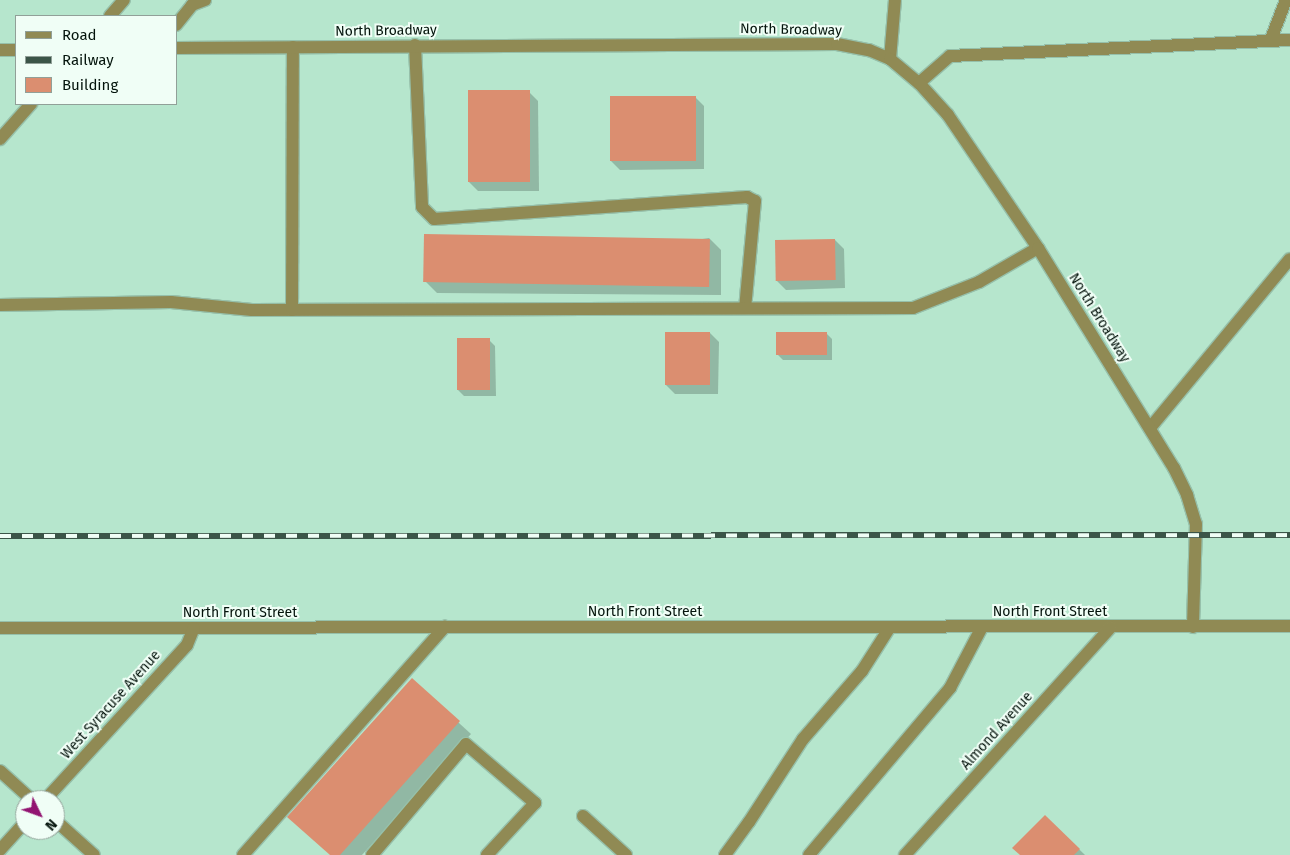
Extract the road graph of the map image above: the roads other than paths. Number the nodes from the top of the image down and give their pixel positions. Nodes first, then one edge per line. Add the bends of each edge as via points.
1 (124, 0) edge
2 (205, 0) edge
3 (895, 0) edge
4 (1286, 0) edge
5 (111, 15) edge
6 (178, 22) edge
7 (1271, 39) junction
8 (1290, 40) edge
9 (414, 45) junction
10 (293, 47) junction
11 (178, 48) edge
12 (0, 50) edge
13 (15, 50) edge
14 (890, 59) junction
15 (919, 82) junction
16 (30, 105) edge
17 (0, 138) edge
18 (1038, 248) junction
19 (1290, 259) edge
20 (0, 305) edge
21 (745, 308) junction
22 (292, 310) junction
23 (1150, 428) junction
24 (1290, 626) edge
25 (445, 627) junction
26 (890, 627) junction
27 (982, 627) junction
28 (1111, 627) junction
29 (1193, 627) junction
30 (0, 628) edge
31 (194, 628) junction
32 (0, 771) edge
33 (21, 790) edge
34 (54, 790) edge
35 (583, 816) dead end
36 (65, 829) edge
37 (15, 833) edge
38 (0, 850) edge
39 (94, 855) edge
40 (243, 855) edge
41 (372, 855) edge
42 (487, 855) edge
43 (626, 855) edge
44 (725, 855) edge
45 (809, 855) edge
46 (905, 855) edge

1 - 5 street
2 - 6 street via 192,5
3 - 14 street
4 - 7 street
7 - 8 street
7 - 15 street via 950,56
9 - 10 street, North Broadway
9 - 14 street, North Broadway via 837,44 869,50
9 - 21 street via 422,207 434,219 747,197 754,201
10 - 11 street, North Broadway
10 - 22 street
12 - 13 street
14 - 15 street, North Broadway
15 - 18 street, North Broadway via 948,115
16 - 17 street
18 - 21 street via 979,282 913,308
18 - 23 street, North Broadway
19 - 23 street
20 - 22 street via 171,302 252,310
21 - 22 street
23 - 29 street, North Broadway via 1182,484 1196,524
24 - 29 street, North Front Street
25 - 26 street, North Front Street
25 - 31 street, North Front Street
25 - 40 street
26 - 27 street, North Front Street
26 - 44 street via 862,671 804,739
27 - 28 street, North Front Street
27 - 45 street via 950,688
28 - 29 street, North Front Street
28 - 46 street, Almond Avenue
30 - 31 street, North Front Street
31 - 34 street, West Syracuse Avenue via 187,645
32 - 33 street
35 - 43 street
36 - 39 street
37 - 38 street
41 - 42 street via 466,744 535,803

